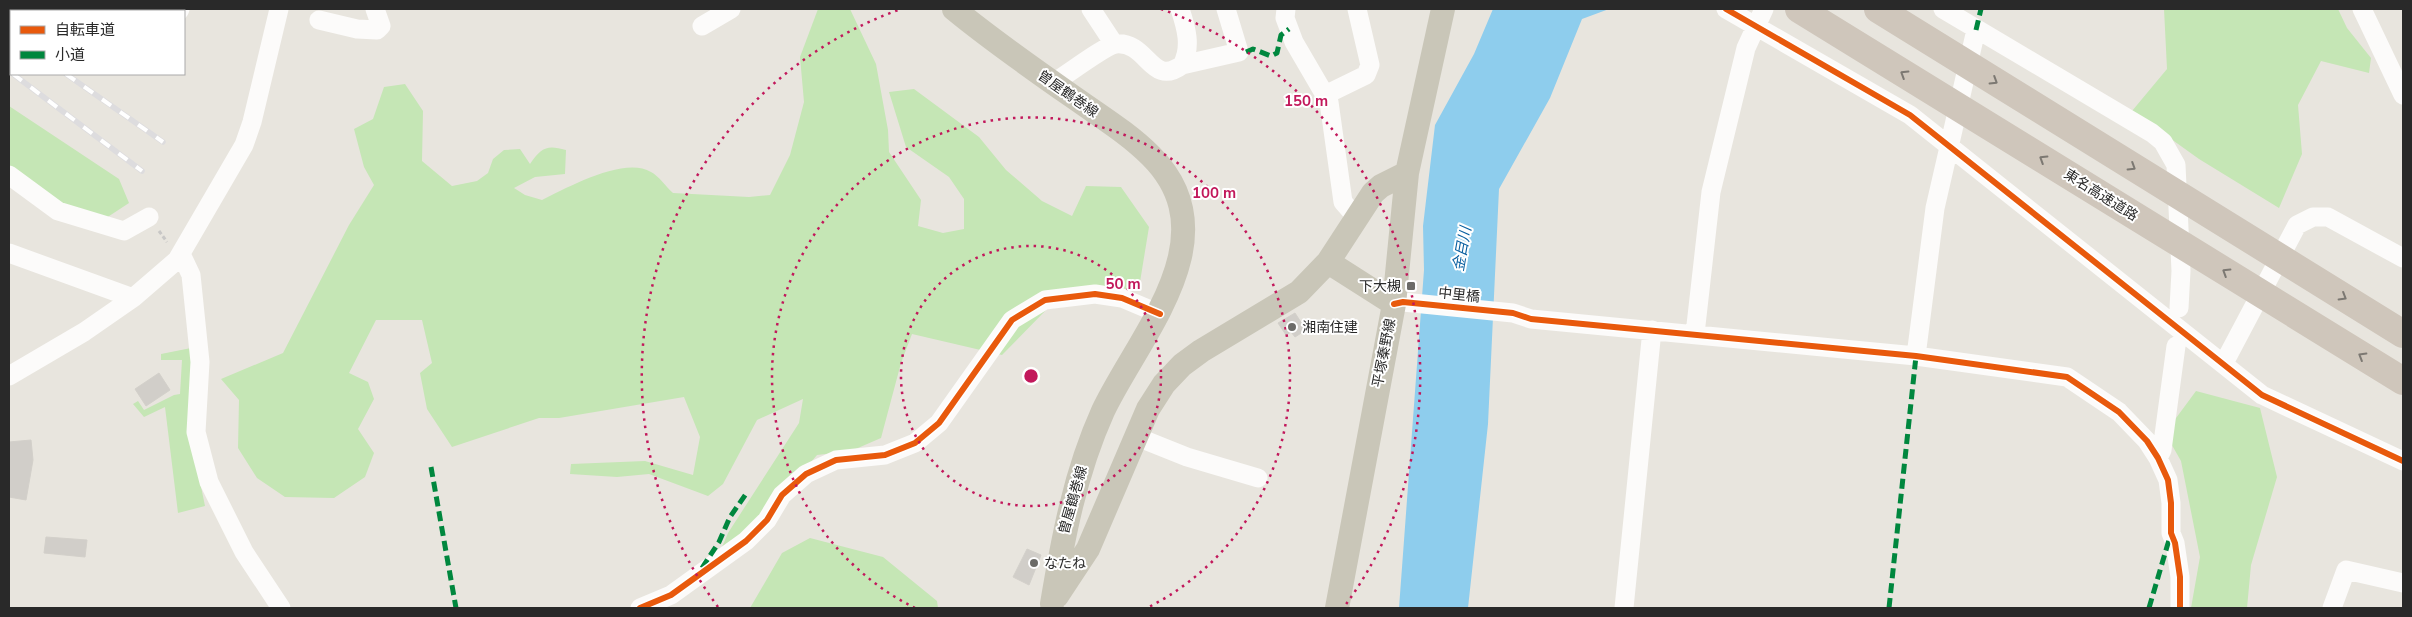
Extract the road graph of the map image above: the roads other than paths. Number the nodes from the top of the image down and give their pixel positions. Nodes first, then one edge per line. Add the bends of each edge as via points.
1 (279, 9) edge
2 (375, 9) edge
3 (731, 9) edge
4 (954, 9) edge
5 (1091, 9) edge
6 (1180, 9) edge
7 (1226, 9) edge
8 (1286, 9) edge
9 (1357, 9) edge
10 (1443, 9) edge
11 (1726, 9) edge
12 (1799, 9) edge
13 (1878, 9) edge
14 (1943, 9) edge
15 (2362, 9) edge
16 (1760, 17) edge
17 (319, 20) dead end
18 (702, 26) dead end
19 (1976, 30) junction
20 (1114, 44) junction
21 (1182, 65) junction
22 (1053, 83) junction
23 (1325, 95) junction
24 (2403, 95) edge
25 (1948, 144) junction
26 (1407, 173) junction
27 (9, 175) edge
28 (149, 217) road end
29 (1357, 218) junction
30 (9, 253) edge
31 (180, 257) junction
32 (2403, 258) edge
33 (1328, 262) junction
34 (133, 298) junction
35 (1398, 303) junction
36 (2179, 308) dead end
37 (1160, 314) junction
38 (1652, 330) junction
39 (1695, 334) junction
40 (2403, 334) edge
41 (2176, 346) dead end
42 (1916, 356) junction
43 (2224, 363) junction
44 (11, 373) edge
45 (2403, 381) edge
46 (1137, 437) junction
47 (2158, 458) junction
48 (2403, 461) edge
49 (1258, 478) dead end
50 (2403, 583) edge
51 (1051, 606) edge
52 (281, 608) edge
53 (640, 608) edge
54 (1337, 608) edge
55 (1624, 608) edge
56 (2180, 608) edge
57 (2332, 608) edge

1 - 31 street via 244,146
2 - 17 street via 381,26 376,30
3 - 18 street
4 - 22 main road, 曽屋鶴巻線
5 - 20 street
6 - 21 street via 1186,28 1188,55
7 - 21 street via 1239,52
8 - 23 street via 1294,42
9 - 23 street via 1370,65 1366,75
10 - 26 main road, 平塚秦野線
11 - 16 street
45 -> 12 highway, 東名高速道路
13 -> 40 highway
14 - 19 street
15 - 24 street
16 - 25 street via 1910,115
16 - 39 street via 1746,48 1711,192
19 - 25 street
19 - 36 street via 2163,142 2176,166 2181,271
20 - 21 street via 1129,44 1157,70 1165,72
20 - 22 street
22 - 37 main road, 曽屋鶴巻線 via 1127,135 1152,157 1170,180 1184,230 1180,258
23 - 29 street via 1329,102 1343,202
25 - 42 street
25 - 43 street
26 - 29 main road, 曽屋鶴巻線 via 1377,190
26 - 35 main road, 平塚秦野線 via 1400,237
27 - 28 street via 58,211 97,224 124,231
29 - 33 main road, 曽屋鶴巻線
30 - 34 street
31 - 34 street
31 - 52 street via 192,275 200,362 196,432 209,482 244,552
32 - 43 street via 2328,217 2313,217 2297,225
33 - 35 main road
33 - 46 main road, 曽屋鶴巻線 via 1299,292 1182,365 1164,384
34 - 44 street via 84,332
35 - 38 street, 中里橋
35 - 54 main road, 平塚秦野線
37 - 51 main road, 曽屋鶴巻線 via 1103,411 1084,461 1065,525
37 - 53 street via 1122,298 1094,294 1045,300 1012,320 939,423 915,443 884,455 836,460 806,474 782,495 767,520 746,541 671,595
38 - 39 street, 中里橋
38 - 55 street
39 - 42 street, 中里橋
41 - 47 street via 2162,450
42 - 47 street, 中里橋 via 2066,377 2119,412
43 - 48 street via 2262,395
46 - 49 street via 1187,457
46 - 51 main road, 曽屋鶴巻線 via 1088,549
47 - 56 street, 中里橋 via 2168,480 2171,533 2180,577
50 - 57 street via 2346,570

